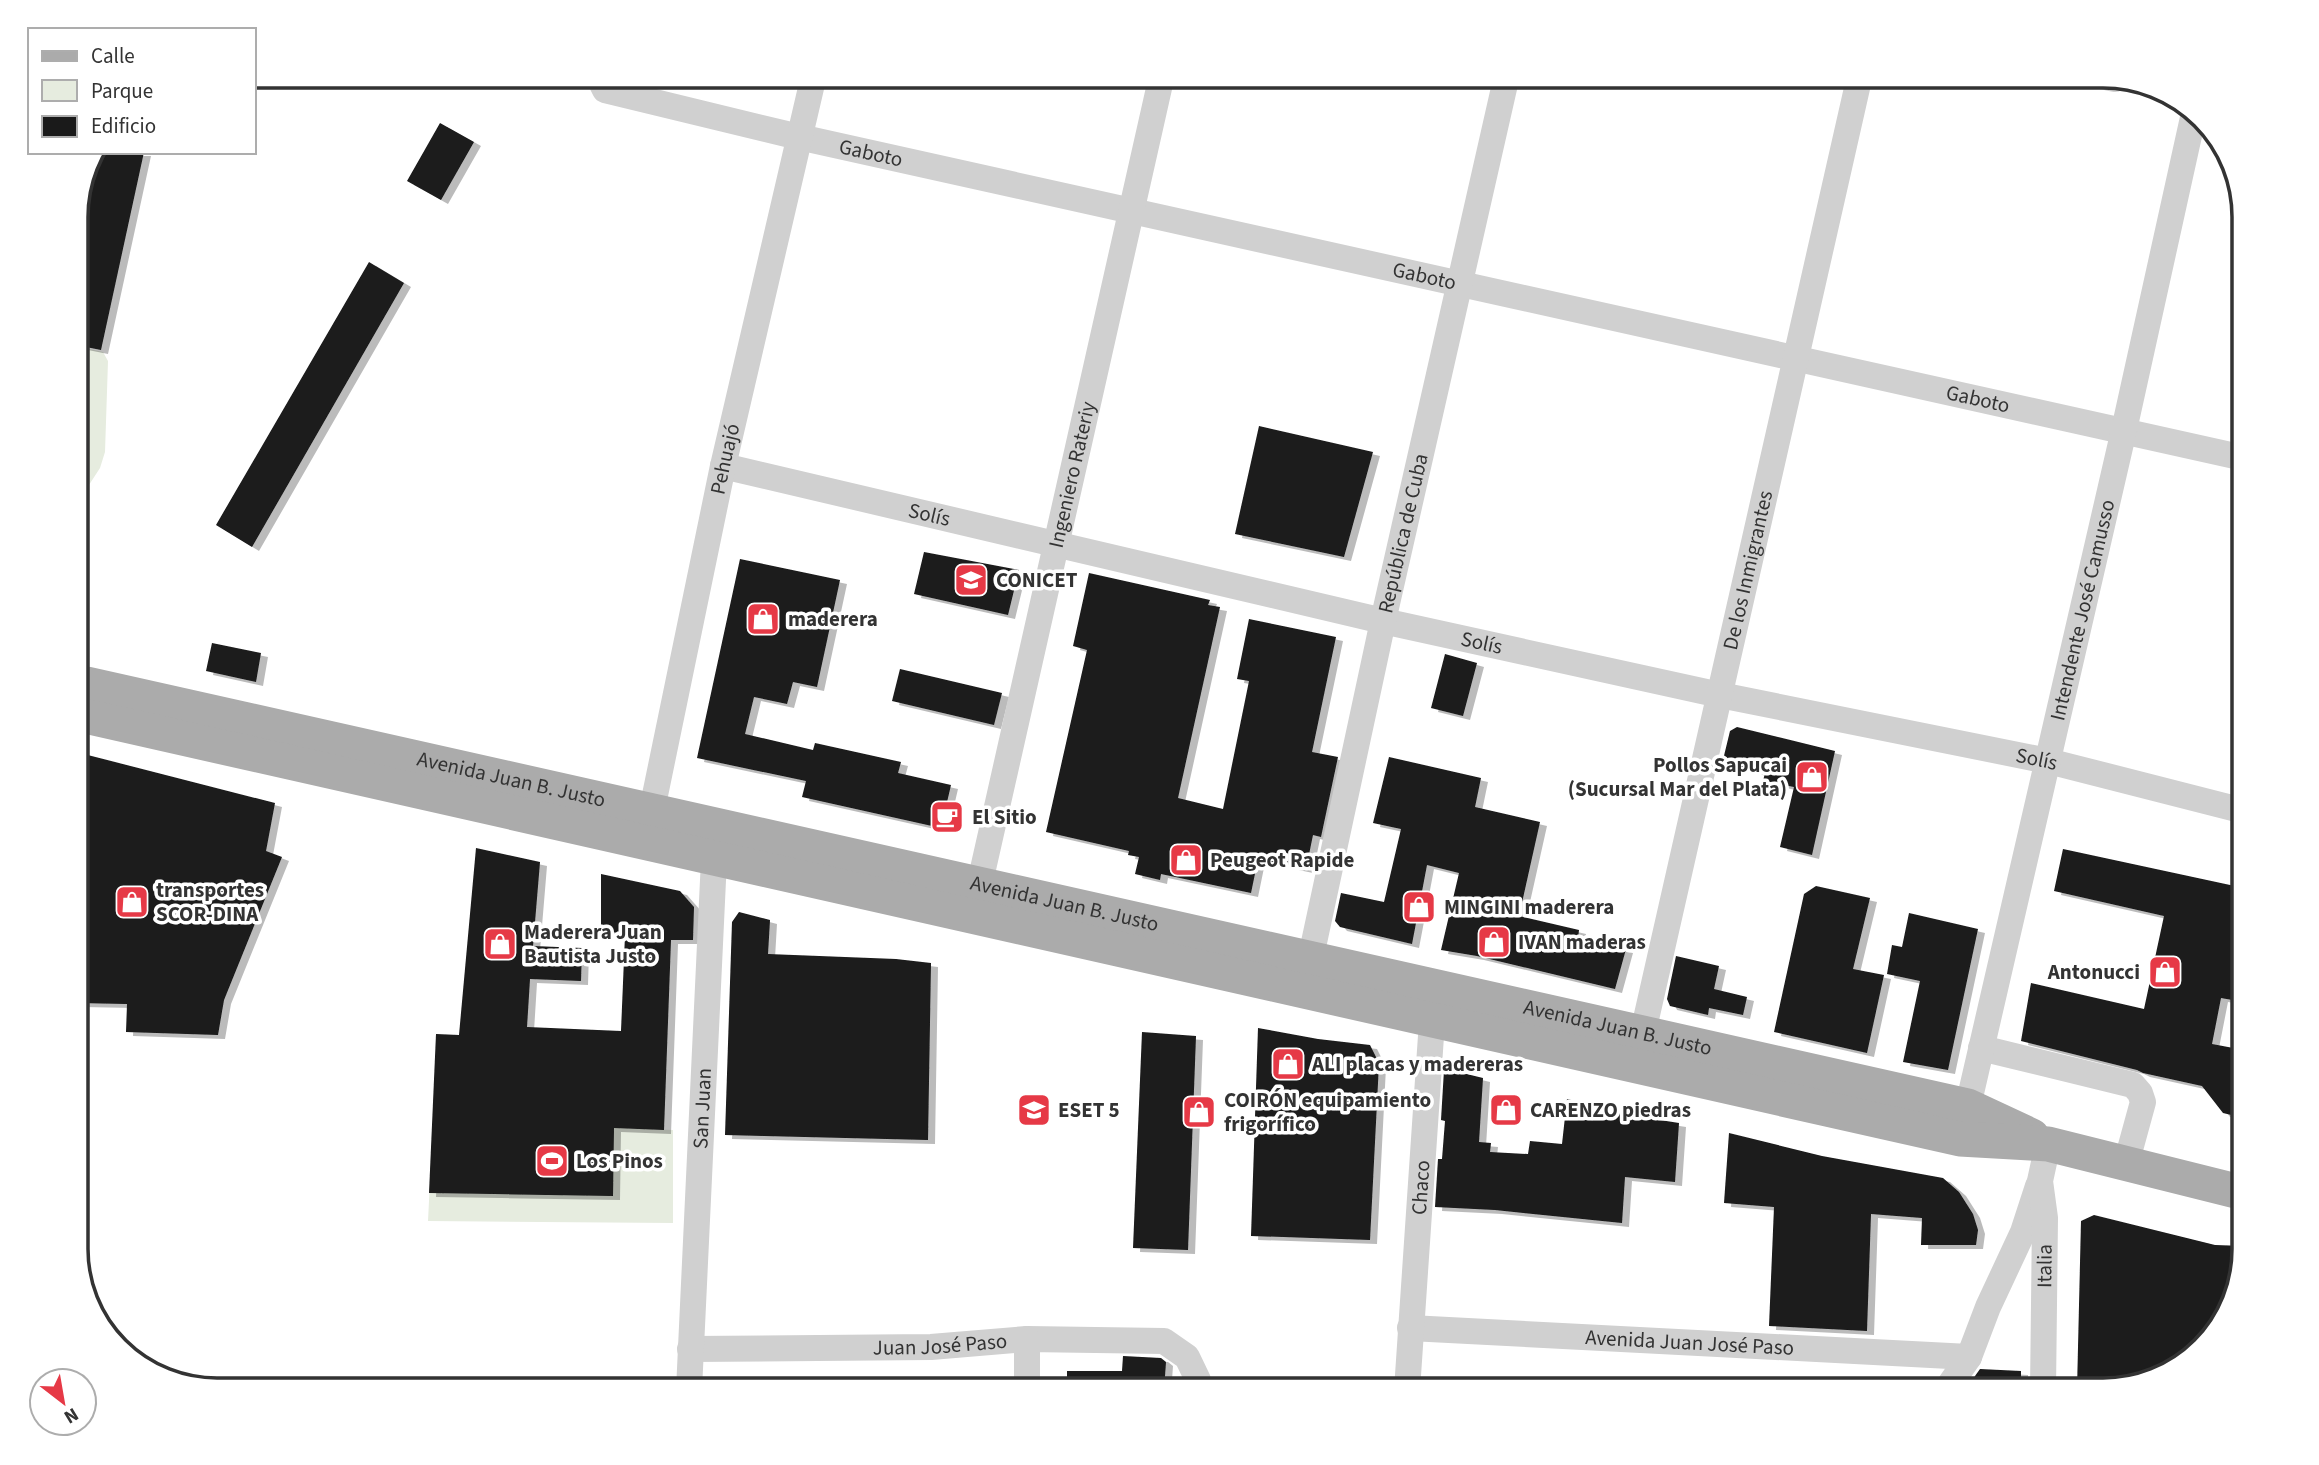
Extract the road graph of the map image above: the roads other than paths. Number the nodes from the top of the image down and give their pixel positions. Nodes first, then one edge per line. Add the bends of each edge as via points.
1 (622, 88) edge
2 (811, 88) edge
3 (1159, 88) edge
4 (1504, 88) edge
5 (1857, 88) edge
6 (2192, 123) edge
7 (799, 137) junction
8 (1132, 211) junction
9 (1461, 284) junction
10 (1796, 359) junction
11 (2124, 430) junction
12 (2231, 455) edge
13 (723, 466) junction
14 (1057, 546) junction
15 (1383, 621) junction
16 (88, 684) edge
17 (1720, 695) junction
18 (88, 716) edge
19 (2048, 761) junction
20 (2232, 808) edge
21 (648, 827) junction
22 (717, 843) junction
23 (976, 901) junction
24 (1307, 975) junction
25 (1436, 1004) junction
26 (1643, 1033) junction
27 (1981, 1048) junction
28 (1636, 1066) junction
29 (1968, 1106) junction
30 (2048, 1144) junction
31 (2126, 1164) junction
32 (2040, 1181) junction
33 (2232, 1190) edge
34 (1410, 1328) junction
35 (1027, 1339) junction
36 (690, 1349) junction
37 (1969, 1357) junction
38 (689, 1378) edge
39 (1027, 1378) edge
40 (1197, 1378) edge
41 (1408, 1378) edge
42 (1954, 1378) edge
43 (2043, 1378) edge

1 - 7 street, Gaboto
2 - 7 street, Pehuajó
3 - 8 street, Ingeniero Rateriy
4 - 9 street, República de Cuba
5 - 10 street, De los Inmigrantes
6 - 11 street, Intendente José Camusso
7 - 8 street, Gaboto
7 - 13 street, Pehuajó
8 - 9 street, Gaboto
8 - 14 street, Ingeniero Rateriy
9 - 10 street, Gaboto
9 - 15 street, República de Cuba
10 - 11 street, Gaboto
10 - 17 street, De los Inmigrantes
11 - 12 street, Gaboto
11 - 19 street, Intendente José Camusso
13 - 14 street, Solís
13 - 21 street, Pehuajó
14 - 15 street, Solís
14 - 23 street, Ingeniero Rateriy
15 - 17 street, Solís
15 - 24 street, República de Cuba
16 - 21 main road, Avenida Juan B. Justo
17 - 19 street, Solís
17 - 26 street, De los Inmigrantes
18 - 21 main road, Avenida Juan B. Justo
19 - 20 street, Solís
19 - 27 street, Intendente José Camusso
21 - 22 main road, Avenida Juan B. Justo
22 - 23 main road, Avenida Juan B. Justo
22 - 36 street, San Juan
23 - 24 main road, Avenida Juan B. Justo
24 - 25 main road, Avenida Juan B. Justo
25 - 26 main road, Avenida Juan B. Justo
25 - 28 main road, Avenida Juan B. Justo
25 - 34 street, Chaco
26 - 28 street, De los Inmigrantes
26 - 29 main road, Avenida Juan B. Justo
27 - 29 street, Intendente José Camusso
27 - 31 street via 2133,1085 2143,1102
28 - 30 main road, Avenida Juan B. Justo via 1960,1139
29 - 30 main road, Avenida Juan B. Justo
30 - 31 main road, Avenida Juan B. Justo
30 - 32 street, Italia
31 - 33 main road, Avenida Juan B. Justo
32 - 37 street
32 - 43 street, Italia via 2045,1218
34 - 37 street, Avenida Juan José Paso
34 - 41 street, Chaco
35 - 36 street, Juan José Paso via 931,1347
35 - 39 street
35 - 40 street, Juan José Paso via 1164,1341 1187,1357
36 - 38 street, San Juan
37 - 42 street

